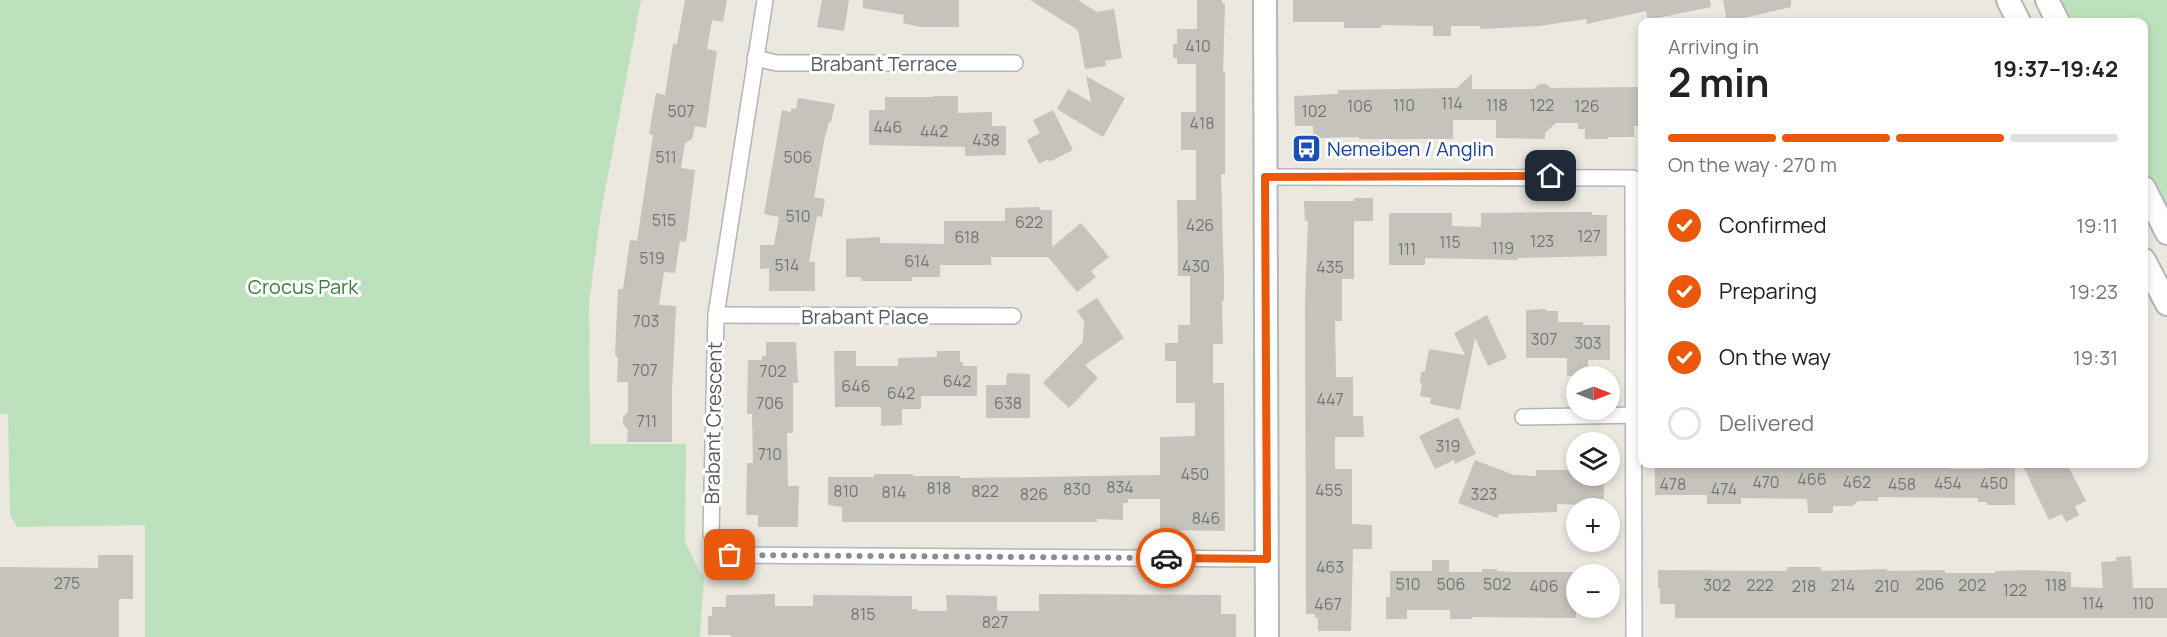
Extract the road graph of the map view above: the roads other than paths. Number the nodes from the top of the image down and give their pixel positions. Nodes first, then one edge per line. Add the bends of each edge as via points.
1 (765, 0) edge
2 (1265, 0) edge
3 (2008, 0) edge
4 (2047, 0) edge
5 (2017, 18) edge
6 (2056, 18) edge
7 (754, 58) junction
8 (1015, 63) dead end
9 (1265, 177) junction
10 (1638, 178) edge
11 (2148, 196) edge
12 (2167, 233) edge
13 (2148, 268) edge
14 (2167, 304) edge
15 (716, 315) junction
16 (1013, 316) dead end
17 (1638, 415) edge
18 (1523, 417) dead end
19 (1267, 559) junction
20 (1267, 637) edge
21 (1634, 637) edge

1 - 7 street, Brabant Crescent
2 - 9 street
3 - 5 street
4 - 6 street
7 - 8 street, Brabant Terrace via 777,63
7 - 15 street, Brabant Crescent
9 - 10 street
9 - 19 street
10 - 17 street
11 - 12 street
13 - 14 street
15 - 16 street, Brabant Place
15 - 19 street, Brabant Crescent via 711,534 720,551 730,555
17 - 18 street
17 - 21 street
19 - 20 street

